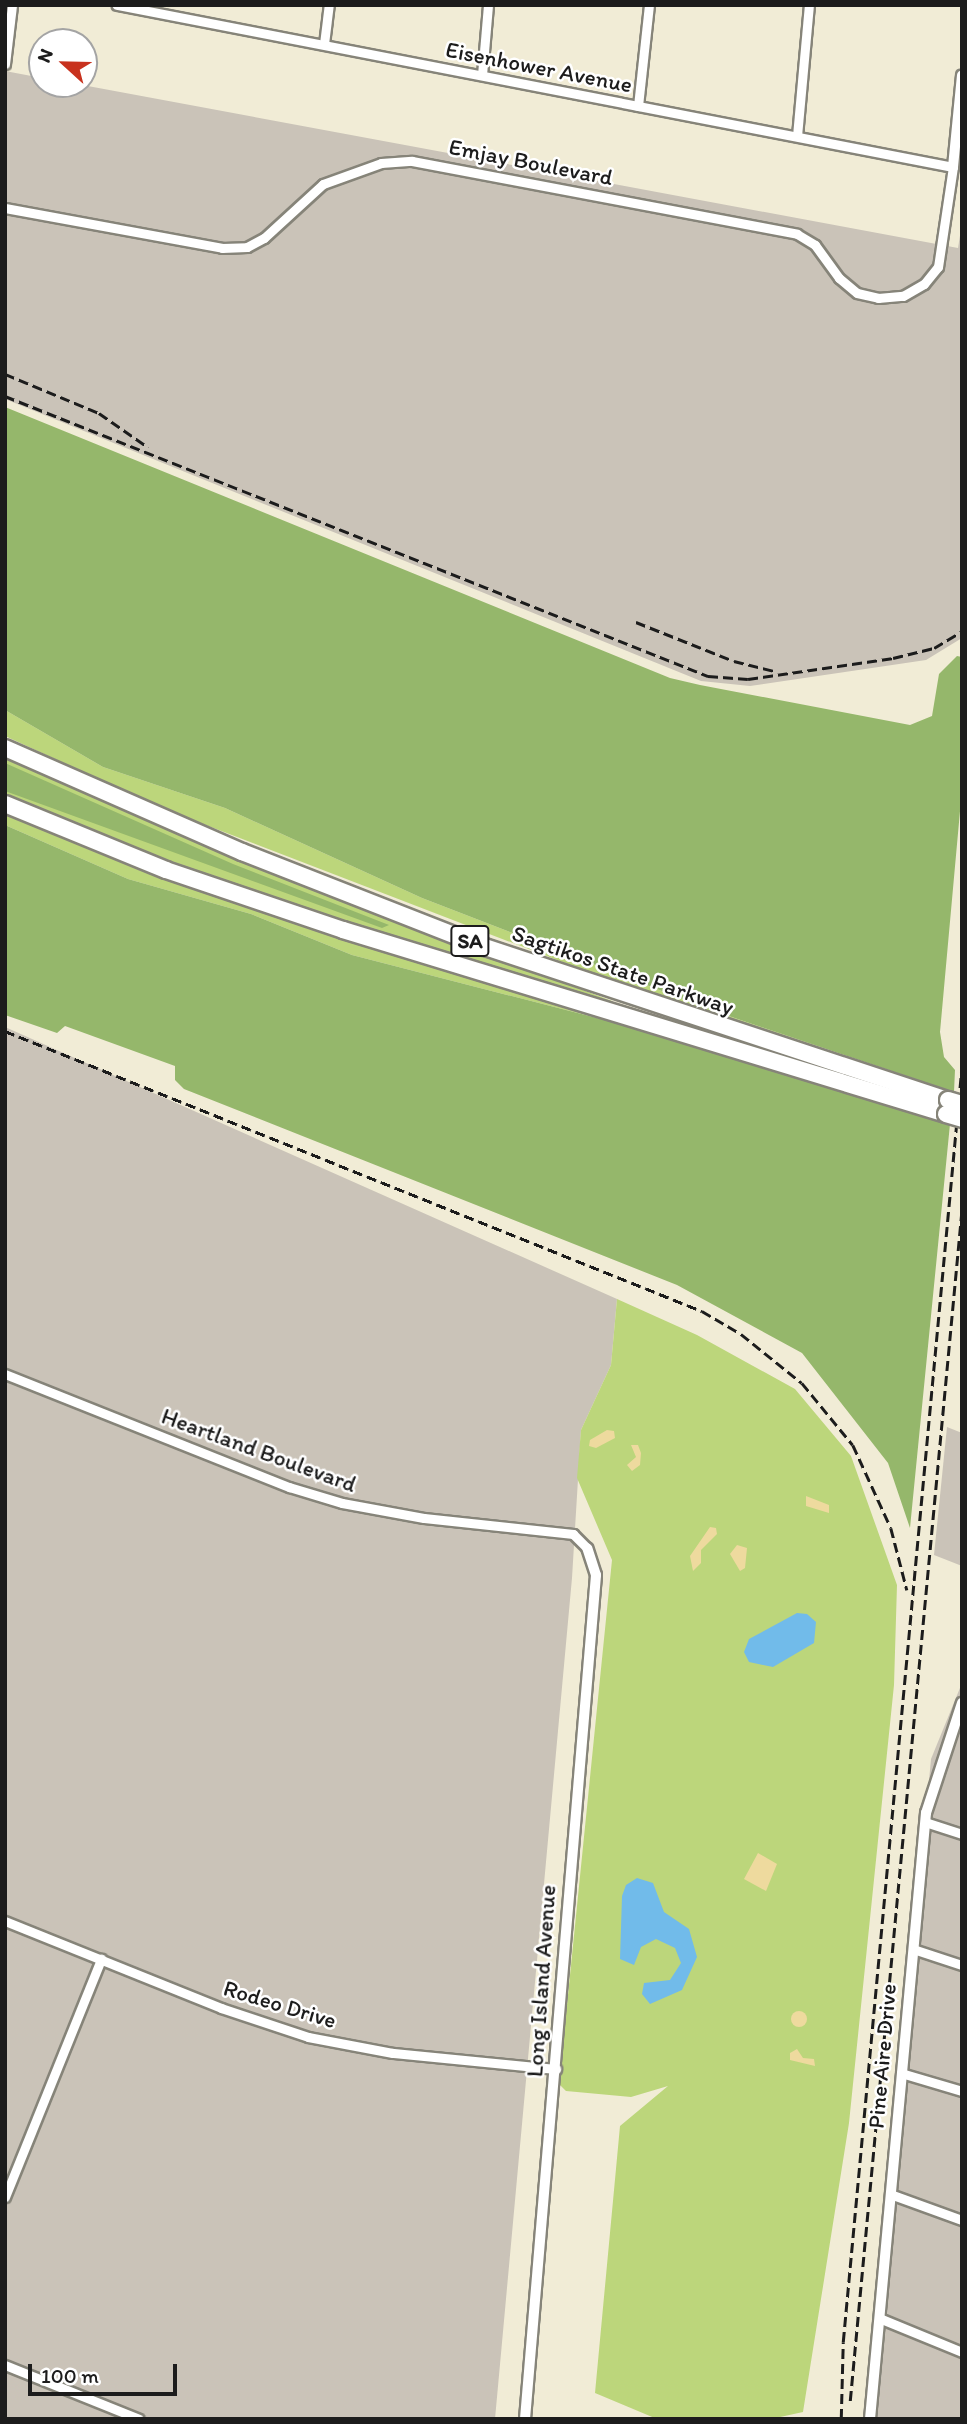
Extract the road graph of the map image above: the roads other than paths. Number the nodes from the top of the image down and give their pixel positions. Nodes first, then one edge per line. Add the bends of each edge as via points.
1 (12, 5) edge
2 (117, 5) edge
3 (329, 5) edge
4 (488, 5) edge
5 (649, 5) edge
6 (809, 5) edge
7 (168, 10) edge
8 (324, 44) junction
9 (5, 64) edge
10 (482, 75) junction
11 (962, 75) edge
12 (638, 106) junction
13 (797, 136) junction
14 (953, 167) junction
15 (5, 208) edge
16 (5, 748) edge
17 (5, 804) edge
18 (954, 1109) edge
19 (5, 1374) edge
20 (587, 1548) joint
21 (961, 1705) edge
22 (925, 1822) junction
23 (962, 1834) edge
24 (5, 1921) edge
25 (913, 1949) junction
26 (101, 1959) junction
27 (962, 1965) edge
28 (556, 2069) junction
29 (901, 2073) junction
30 (962, 2091) edge
31 (890, 2194) junction
32 (5, 2197) edge
33 (962, 2220) edge
34 (879, 2318) junction
35 (962, 2352) edge
36 (5, 2365) edge
37 (139, 2419) edge
38 (525, 2419) edge
39 (870, 2419) edge

1 - 9 street
2 - 7 street, Eisenhower Avenue
3 - 8 street
4 - 10 street
5 - 12 street
6 - 13 street
7 - 8 street, Eisenhower Avenue
8 - 10 street, Eisenhower Avenue
10 - 12 street, Eisenhower Avenue
11 - 14 street
12 - 13 street, Eisenhower Avenue
13 - 14 street, Eisenhower Avenue
14 - 15 street, Emjay Boulevard via 939,267 924,284 903,296 879,298 857,293 839,278 815,245 797,234 442,164 381,163 351,172 300,201 264,238 247,247 222,248
16 - 18 highway, Sagtikos State Parkway / SA via 242,852 485,947
17 - 18 highway, Sagtikos State Parkway / SA via 166,870 343,930
19 - 20 street, Heartland Boulevard via 289,1487 342,1503 424,1518 573,1534
20 - 28 street, Long Island Avenue via 596,1574
21 - 22 street, Pine Aire Drive via 936,1772
22 - 23 street
22 - 25 street, Pine Aire Drive
24 - 26 street, Rodeo Drive
25 - 27 street
25 - 29 street, Pine Aire Drive
26 - 28 street, Rodeo Drive via 308,2037 393,2053
26 - 32 street
28 - 38 street, Long Island Avenue
29 - 30 street
29 - 31 street, Pine Aire Drive
31 - 33 street
31 - 34 street, Pine Aire Drive
34 - 35 street
34 - 39 street, Pine Aire Drive
36 - 37 street

